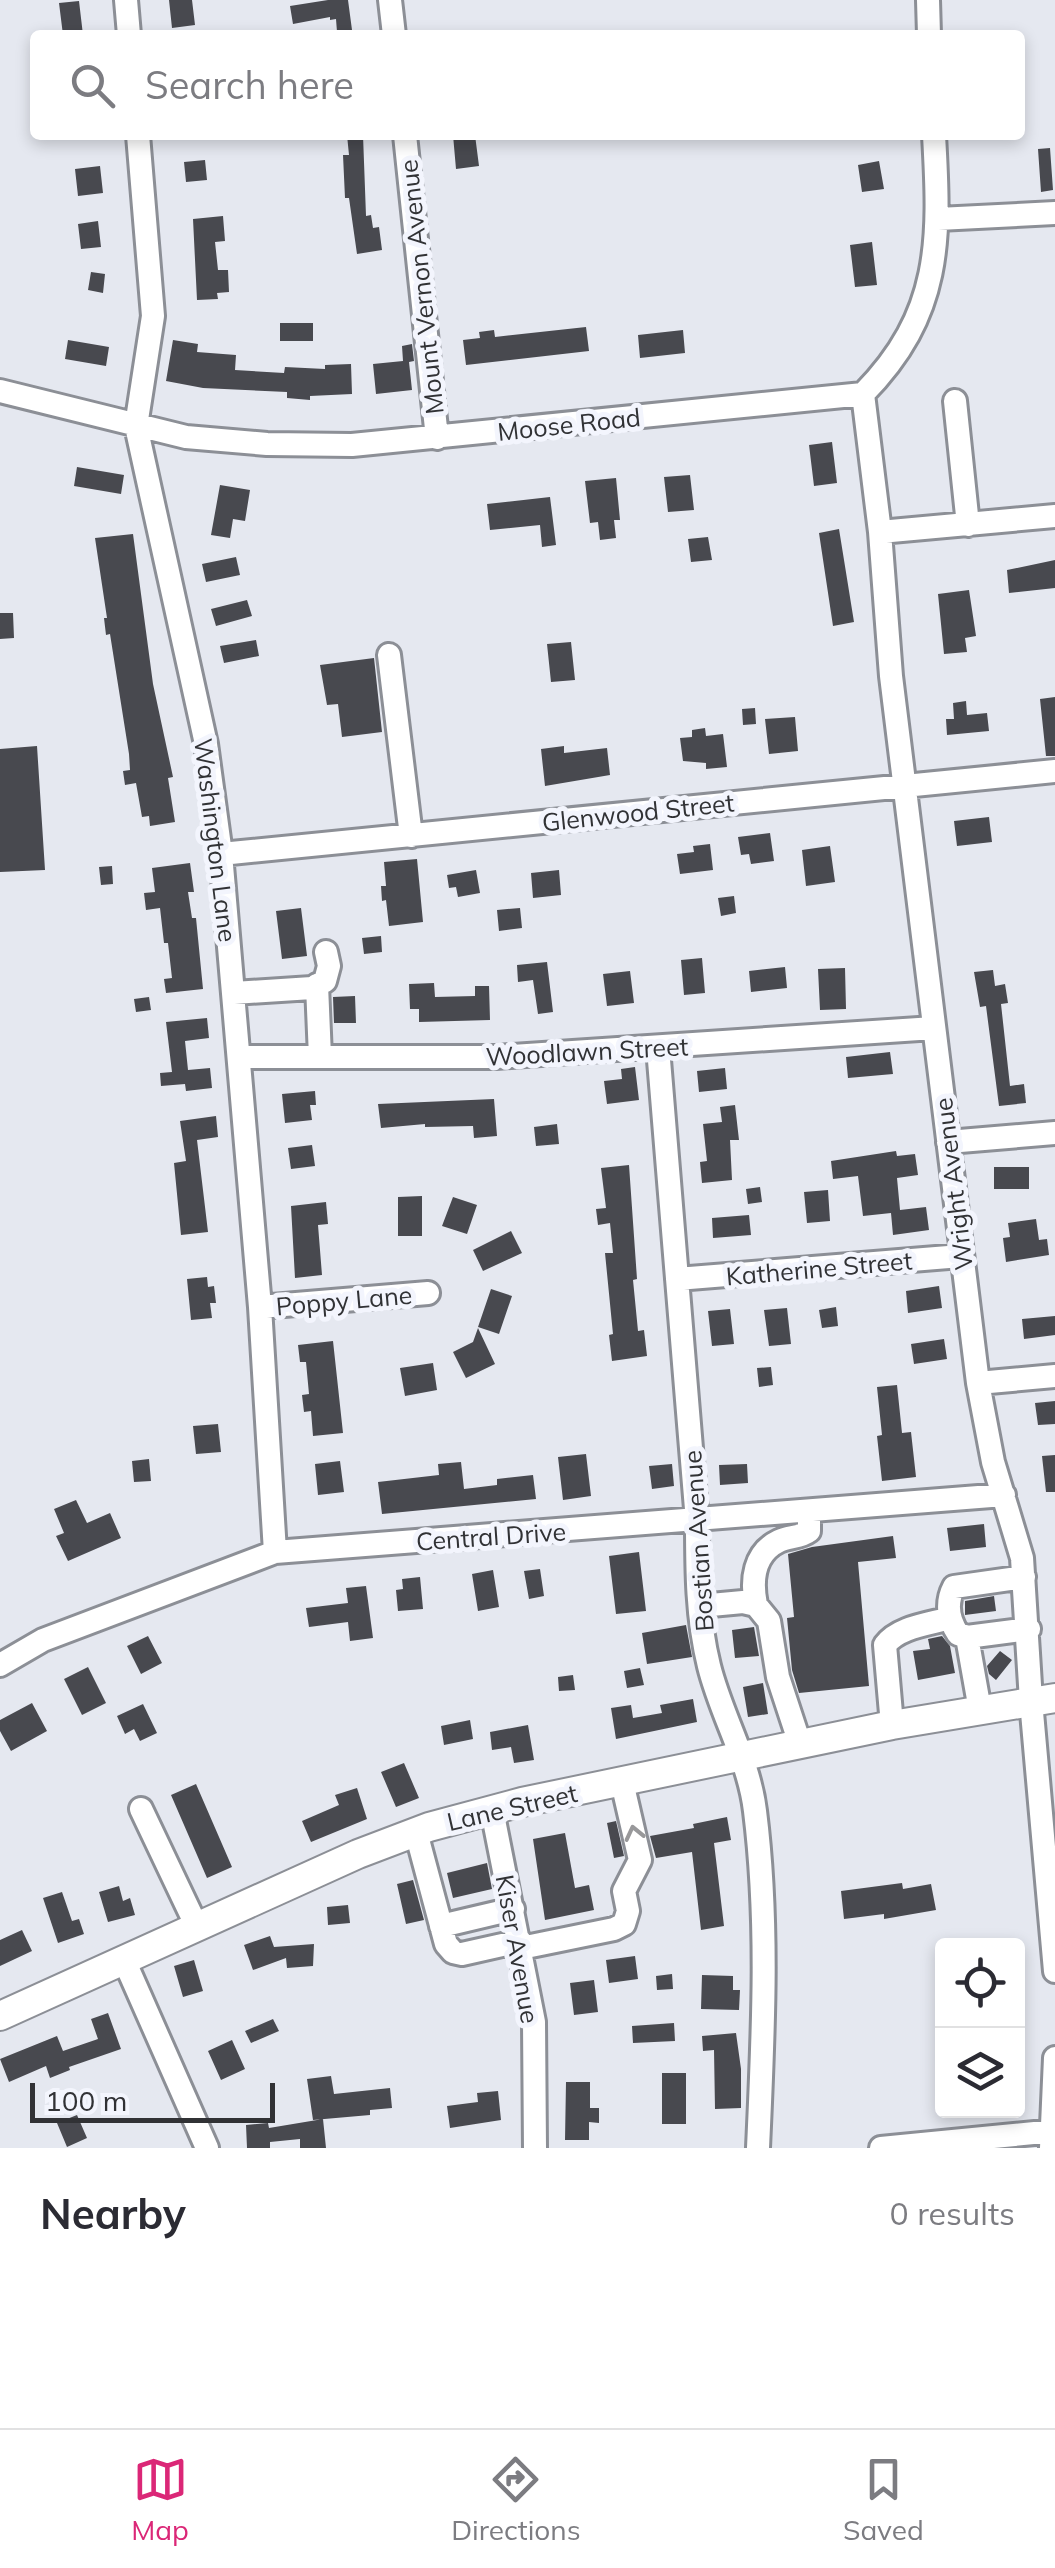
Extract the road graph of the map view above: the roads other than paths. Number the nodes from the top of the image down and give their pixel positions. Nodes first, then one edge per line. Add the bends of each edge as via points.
1 (126, 0) edge
2 (390, 0) edge
3 (928, 0) edge
4 (129, 30) edge
5 (393, 30) edge
6 (929, 30) edge
7 (138, 140) edge
8 (405, 140) edge
9 (934, 140) edge
10 (1055, 213) edge
11 (938, 218) junction
12 (0, 391) edge
13 (863, 394) junction
14 (955, 401) dead end
15 (136, 426) junction
16 (436, 438) junction
17 (1055, 516) edge
18 (968, 525) junction
19 (880, 532) junction
20 (389, 655) dead end
21 (1055, 771) edge
22 (905, 785) junction
23 (411, 836) junction
24 (221, 854) junction
25 (326, 952) dead end
26 (317, 986) junction
27 (234, 993) junction
28 (934, 1028) junction
29 (658, 1048) junction
30 (240, 1057) junction
31 (320, 1057) junction
32 (1055, 1133) edge
33 (948, 1142) junction
34 (961, 1256) junction
35 (676, 1279) junction
36 (428, 1294) dead end
37 (260, 1307) junction
38 (1055, 1376) edge
39 (978, 1383) junction
40 (1004, 1495) junction
41 (809, 1511) junction
42 (697, 1521) junction
43 (275, 1552) junction
44 (1024, 1577) junction
45 (756, 1605) junction
46 (700, 1606) junction
47 (950, 1618) junction
48 (1029, 1629) junction
49 (967, 1637) junction
50 (0, 1665) edge
51 (1043, 1699) edge
52 (980, 1710) junction
53 (892, 1725) junction
54 (800, 1744) junction
55 (742, 1756) junction
56 (622, 1782) junction
57 (141, 1809) dead end
58 (492, 1810) junction
59 (416, 1832) junction
60 (1051, 1885) edge
61 (512, 1909) junction
62 (441, 1926) junction
63 (196, 1927) junction
64 (520, 1945) junction
65 (124, 1960) junction
66 (1055, 1970) edge
67 (0, 2016) edge
68 (1055, 2058) edge
69 (1052, 2137) edge
70 (207, 2148) edge
71 (535, 2148) edge
72 (758, 2148) edge
73 (881, 2148) edge

1 - 4 street
2 - 5 street
3 - 6 street
7 - 15 street, Washington Lane via 154,316
8 - 16 street, Mount Vernon Avenue
9 - 11 street
10 - 11 street
11 - 13 street via 929,289 904,344
12 - 15 street, Moose Road
13 - 16 street, Moose Road
13 - 19 street, Wright Avenue
14 - 18 street
15 - 16 street, Moose Road via 267,444
15 - 24 street, Washington Lane via 206,744
17 - 18 street
18 - 19 street
19 - 22 street, Wright Avenue
20 - 23 street
21 - 22 street, Glenwood Street
22 - 23 street, Glenwood Street
22 - 28 street, Wright Avenue
23 - 24 street, Glenwood Street
24 - 27 street, Washington Lane
25 - 26 street via 329,966
26 - 27 street
26 - 31 street
27 - 30 street, Washington Lane
28 - 29 street, Woodlawn Street
28 - 33 street, Wright Avenue
29 - 31 street, Woodlawn Street
29 - 35 street, Bostian Avenue
30 - 31 street, Woodlawn Street
30 - 37 street, Washington Lane
32 - 33 street
33 - 34 street, Wright Avenue
34 - 35 street, Katherine Street
34 - 39 street, Wright Avenue
35 - 42 street, Bostian Avenue
36 - 37 street, Poppy Lane
37 - 43 street, Washington Lane
38 - 39 street
39 - 40 street, Wright Avenue
40 - 41 street, Central Drive
40 - 44 street, Wright Avenue
41 - 42 street, Central Drive
41 - 45 street via 810,1531 767,1549 754,1570
42 - 43 street, Central Drive
42 - 46 street, Bostian Avenue
43 - 50 street, Central Drive via 42,1640
44 - 47 street via 954,1587
44 - 48 street, Wright Avenue
45 - 46 street
45 - 54 street via 769,1621
46 - 55 street, Bostian Avenue via 709,1665
47 - 49 street
47 - 53 street via 889,1638
48 - 49 street
48 - 51 street, Wright Avenue
49 - 52 street
51 - 52 main road, Lane Street
51 - 60 street, Wright Avenue
52 - 53 main road, Lane Street
53 - 54 main road, Lane Street
54 - 55 main road, Lane Street
55 - 56 main road, Lane Street
55 - 72 street, Bostian Avenue via 755,1812 766,1988
56 - 58 main road, Lane Street
64 -> 56 street via 624,1924 624,1891 640,1860
57 - 63 street
58 - 59 main road, Lane Street
58 - 61 street, Kiser Avenue
59 - 62 street
59 - 63 main road, Lane Street
60 - 66 street, Wright Avenue
61 - 62 street
61 - 64 street, Kiser Avenue
62 - 64 street via 452,1952
63 - 65 main road, Lane Street
64 - 71 street, Kiser Avenue via 534,2022
65 - 67 main road, Lane Street
65 - 70 street
68 - 69 street
69 - 73 street

